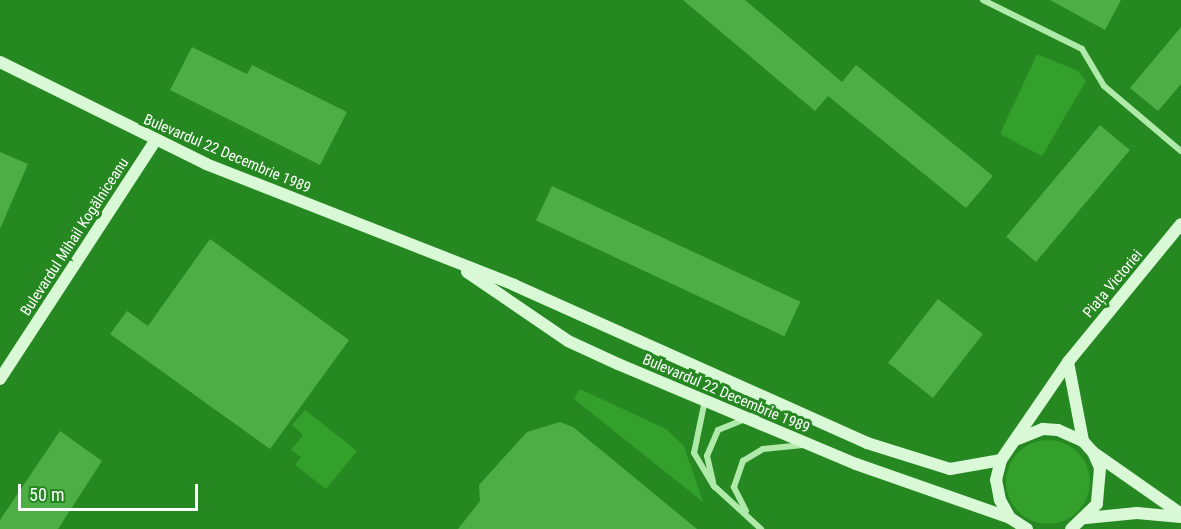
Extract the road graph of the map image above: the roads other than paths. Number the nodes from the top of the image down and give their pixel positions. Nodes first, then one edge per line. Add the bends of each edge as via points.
1 (983, 0) edge
2 (0, 62) edge
3 (154, 141) junction
4 (1181, 151) edge
5 (1181, 224) edge
6 (449, 259) junction
7 (1068, 362) junction
8 (0, 379) edge
9 (706, 399) junction
10 (783, 404) junction
11 (752, 418) junction
12 (1017, 440) junction
13 (1083, 441) junction
14 (807, 444) junction
15 (1093, 452) junction
16 (1001, 460) junction
17 (714, 486) junction
18 (748, 515) junction
19 (1181, 516) edge
20 (1010, 518) junction
21 (1086, 518) junction
22 (761, 529) edge
23 (1027, 529) edge
24 (1071, 529) edge

1 - 4 street via 1082,49 1104,86
2 - 3 street, Bulevardul 22 Decembrie 1989
3 - 6 street, Bulevardul 22 Decembrie 1989
3 - 8 street, Bulevardul Mihail Kogălniceanu
5 - 7 street, Piața Victoriei
6 - 9 street, Bulevardul 22 Decembrie 1989 via 568,341
6 - 10 street, Bulevardul 22 Decembrie 1989
7 - 12 street, Piața Victoriei
7 - 13 street
9 - 11 street, Bulevardul 22 Decembrie 1989
9 - 17 street via 694,453
10 - 11 street
10 - 16 street, Bulevardul 22 Decembrie 1989 via 926,464 972,468
11 - 14 street, Bulevardul 22 Decembrie 1989
11 - 17 street via 718,429 711,440 707,456
12 - 13 street, Piața Victoriei via 1043,429 1058,430
12 - 16 street, Piața Victoriei
13 - 15 street, Piața Victoriei
14 - 18 street via 763,449 743,461 734,487
14 - 20 street, Bulevardul 22 Decembrie 1989
15 - 19 street
15 - 21 street, Piața Victoriei via 1101,486
16 - 20 street via 998,490
17 - 18 street
18 - 22 street
19 - 21 street via 1137,513
20 - 23 street
21 - 24 street, Piața Victoriei

